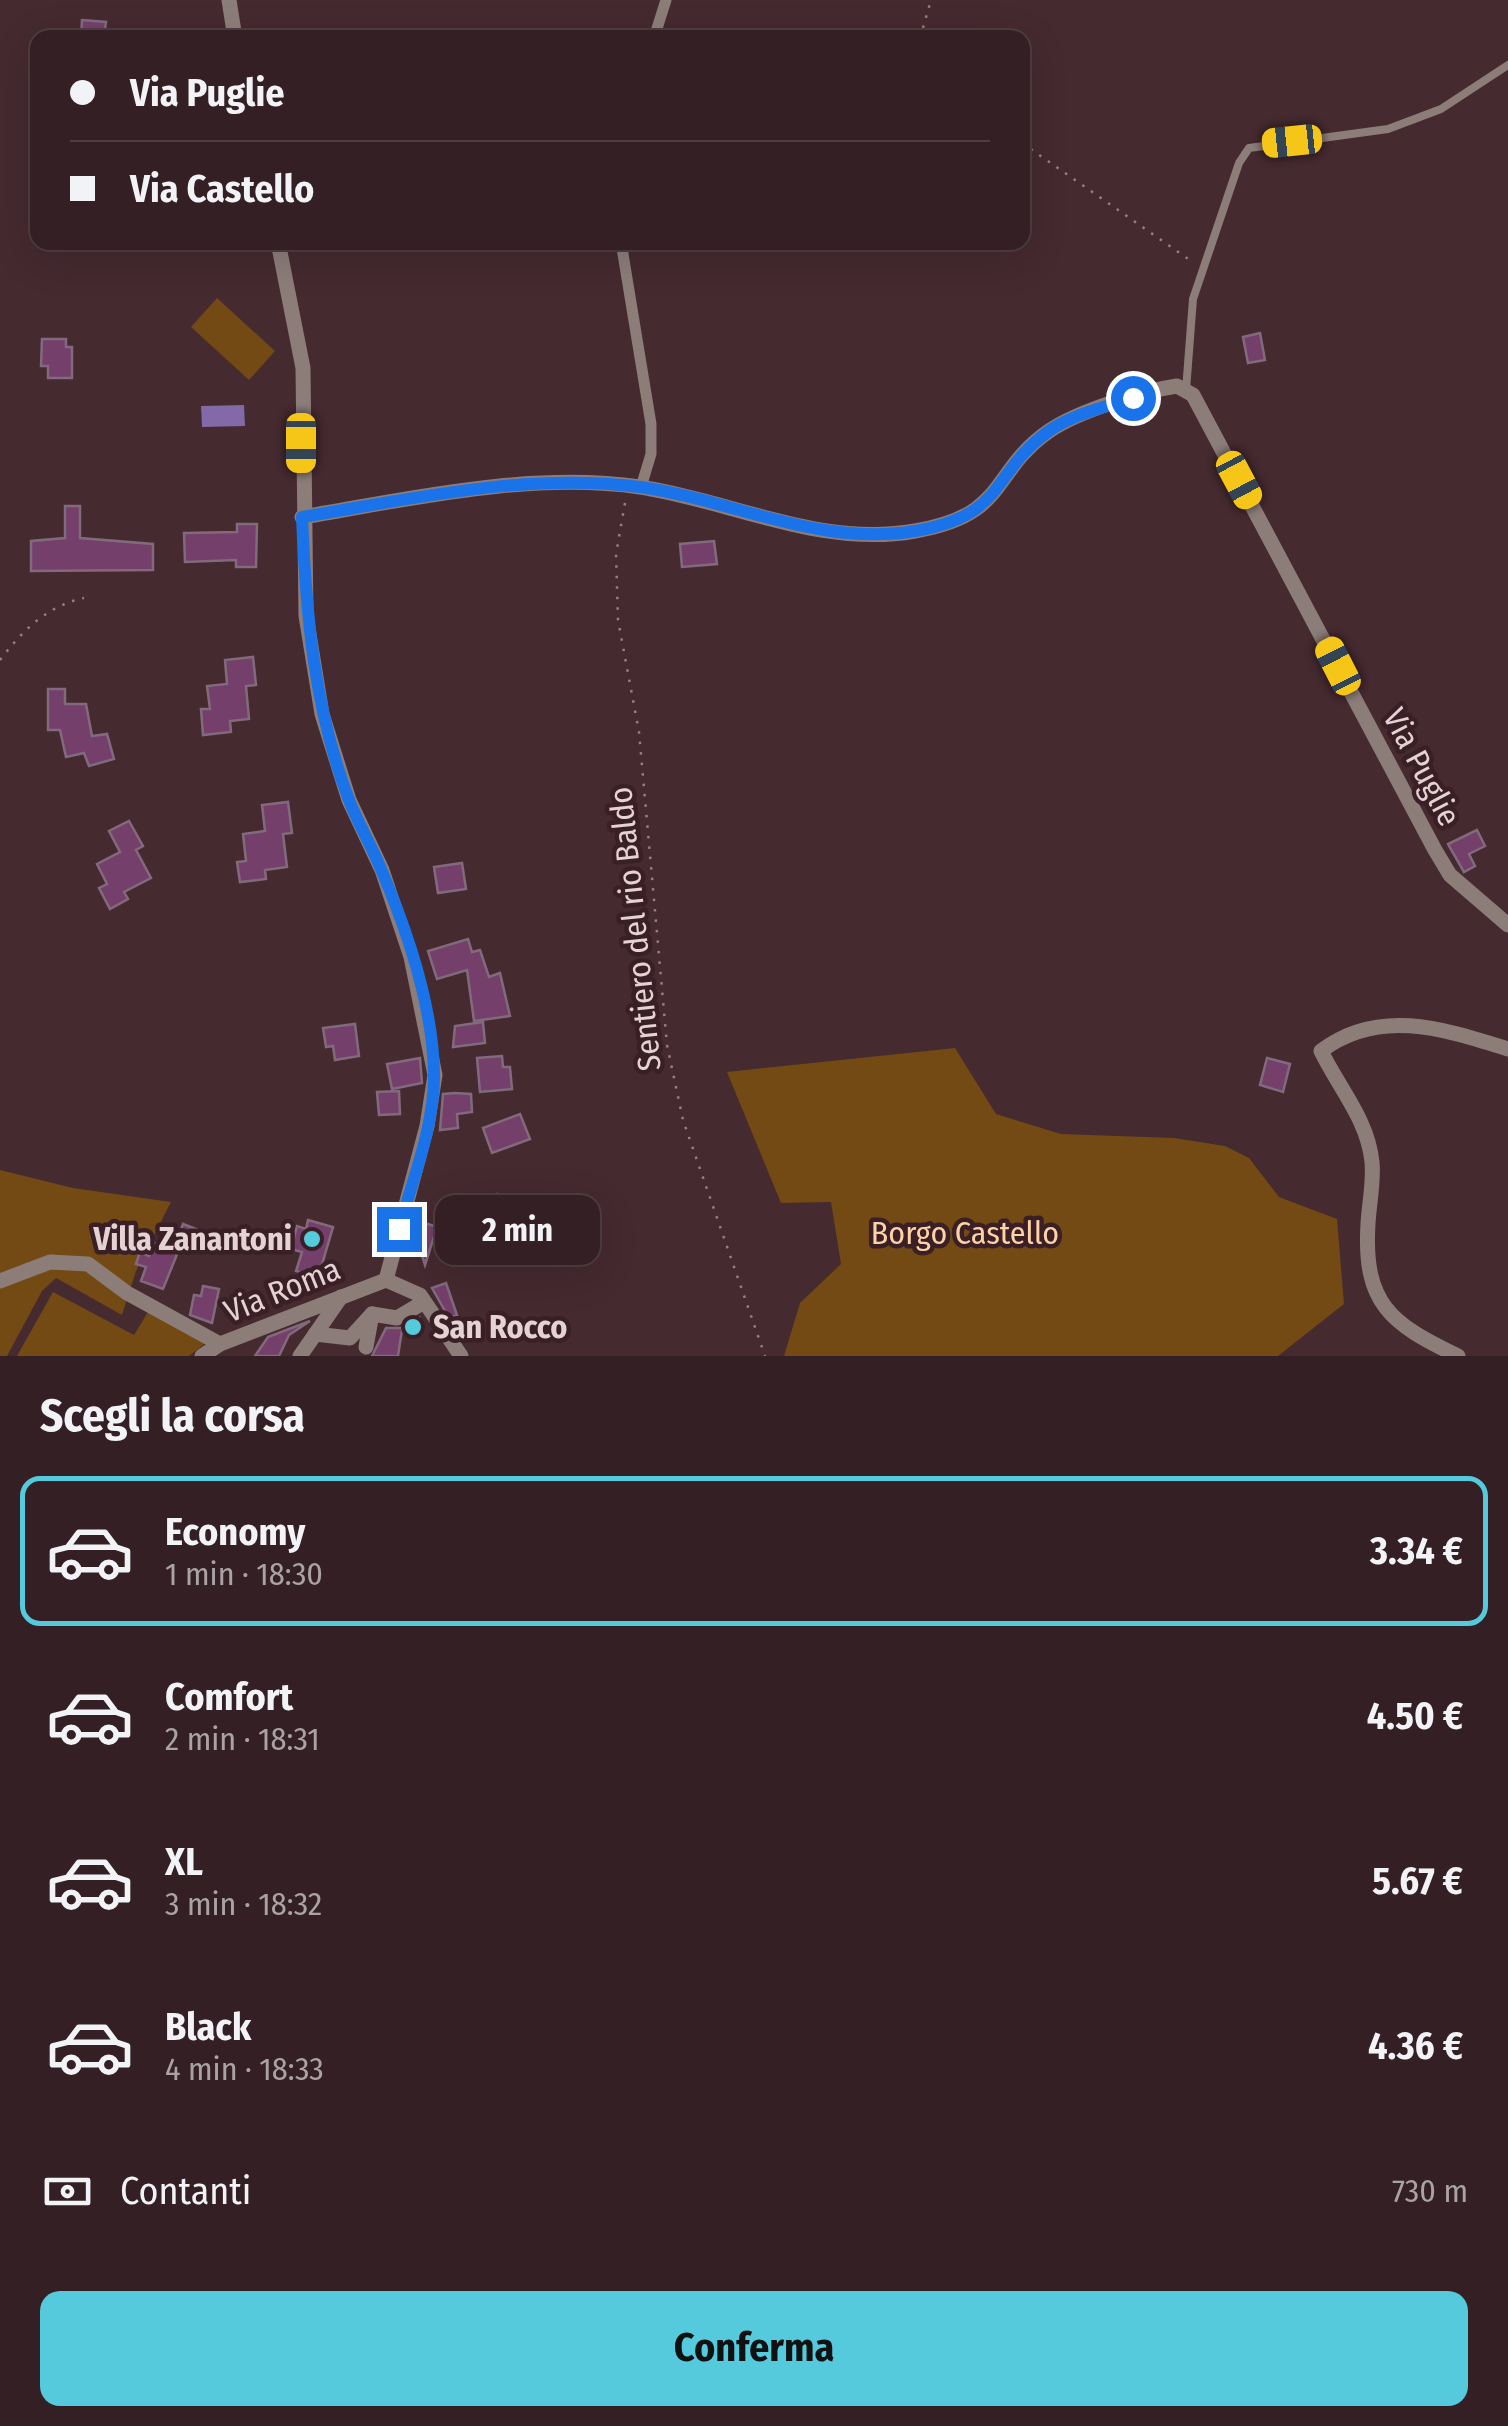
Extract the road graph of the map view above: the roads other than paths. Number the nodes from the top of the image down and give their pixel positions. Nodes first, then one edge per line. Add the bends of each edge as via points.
1 (228, 0) edge
2 (666, 0) edge
3 (234, 30) edge
4 (657, 30) edge
5 (1508, 65) edge
6 (280, 250) edge
7 (622, 250) edge
8 (1186, 390) junction
9 (635, 487) junction
10 (302, 517) junction
11 (1508, 925) edge
12 (1508, 1048) edge
13 (386, 1280) junction
14 (0, 1282) edge
15 (341, 1297) junction
16 (424, 1302) junction
17 (372, 1314) junction
18 (315, 1334) junction
19 (220, 1344) junction
20 (366, 1347) dead end
21 (202, 1356) edge
22 (300, 1356) edge
23 (461, 1356) edge
24 (1458, 1356) edge

1 - 3 street
2 - 4 street
5 - 8 lane via 1441,110 1388,130 1250,148 1238,163 1193,299
6 - 10 street via 302,368
7 - 9 street via 651,424 651,454
8 - 9 street via 1165,388 1070,419 1028,449 983,506 916,531 798,526
8 - 11 street, Via Puglie via 1434,850 1450,875
9 - 10 street via 470,490
10 - 13 street via 306,616 322,714 411,957 434,1075
12 - 24 street via 1432,1026 1376,1026 1344,1034 1321,1052 1363,1124 1372,1164 1368,1230 1374,1292 1404,1330
13 - 15 street, Via Roma
13 - 16 street via 410,1287
14 - 19 street via 30,1267 88,1264
15 - 18 street
15 - 19 street, Via Roma
16 - 17 street via 397,1318
16 - 23 street
17 - 18 street via 350,1338
17 - 20 street
18 - 22 street
19 - 21 street, Via Roma

